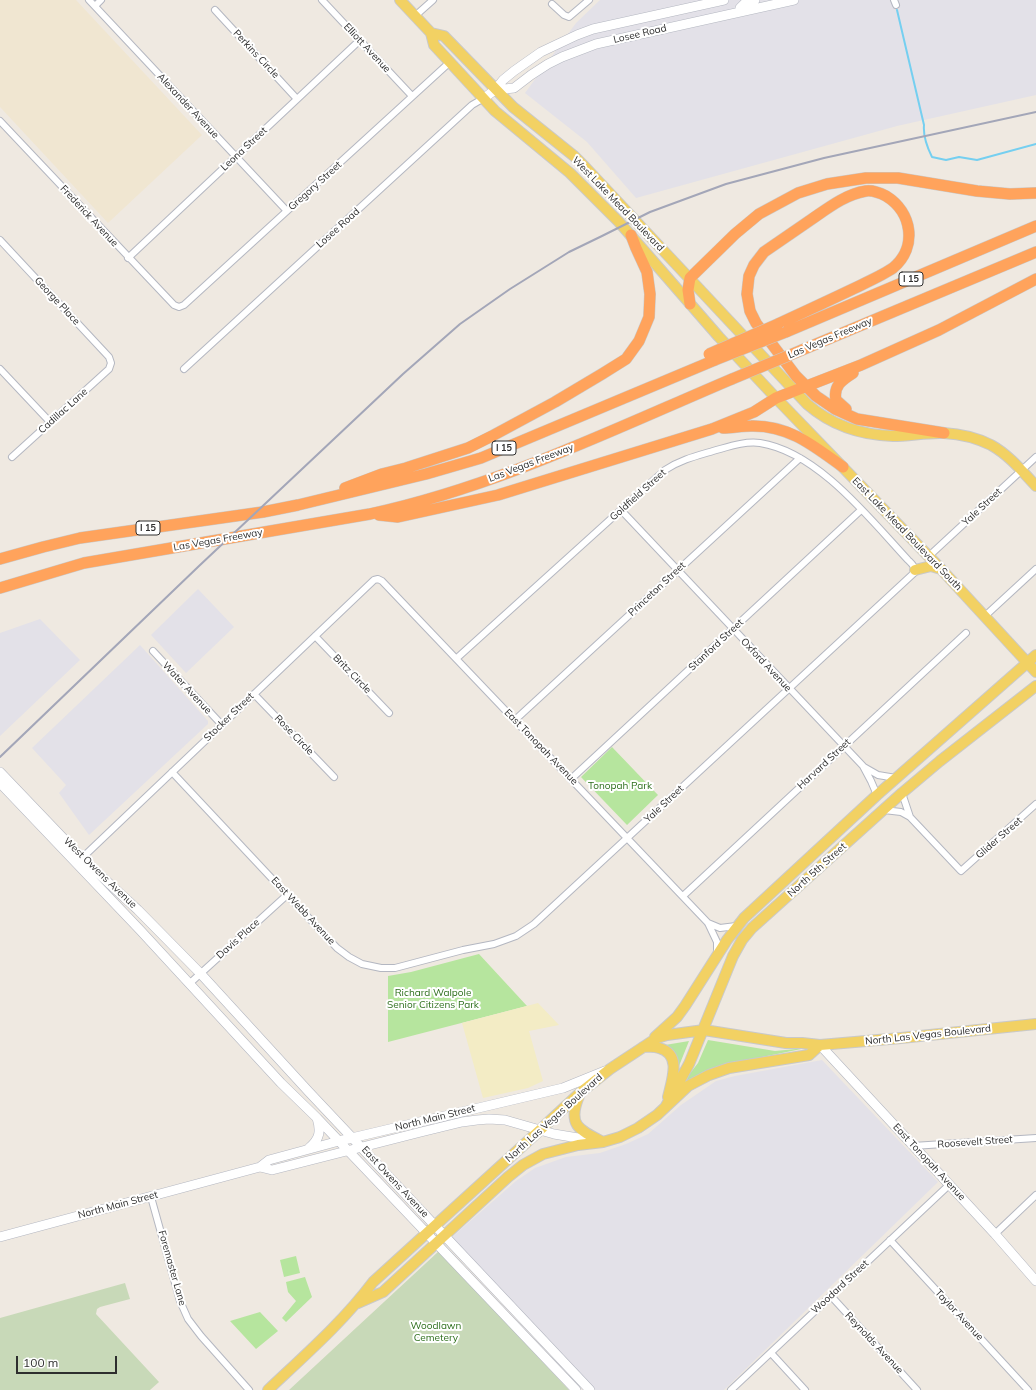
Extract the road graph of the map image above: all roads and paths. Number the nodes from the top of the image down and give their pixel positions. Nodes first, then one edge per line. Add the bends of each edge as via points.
1 (89, 0) edge
2 (101, 0) edge
3 (322, 0) edge
4 (400, 0) edge
5 (433, 0) edge
6 (589, 0) edge
7 (724, 0) edge
8 (755, 0) edge
9 (794, 0) edge
10 (552, 4) dead end
11 (95, 6) junction
12 (215, 10) dead end
13 (741, 12) junction
14 (415, 16) junction
15 (431, 33) junction
16 (360, 40) junction
17 (450, 62) junction
18 (495, 90) junction
19 (412, 96) junction
20 (484, 98) junction
21 (297, 99) junction
22 (0, 121) edge
23 (236, 157) junction
24 (1036, 193) edge
25 (287, 211) junction
26 (1036, 226) edge
27 (631, 235) junction
28 (0, 240) edge
29 (1036, 252) edge
30 (128, 258) junction
31 (690, 278) junction
32 (1036, 279) edge
33 (690, 304) junction
34 (179, 307) joint
35 (782, 328) junction
36 (111, 363) joint
37 (861, 365) junction
38 (0, 369) edge
39 (184, 369) dead end
40 (806, 386) junction
41 (795, 391) junction
42 (776, 398) junction
43 (872, 421) junction
44 (50, 422) junction
45 (712, 429) junction
46 (944, 433) junction
47 (12, 457) dead end
48 (1036, 457) edge
49 (800, 458) junction
50 (843, 467) junction
51 (1022, 470) junction
52 (1036, 486) edge
53 (298, 505) junction
54 (621, 510) junction
55 (861, 510) junction
56 (370, 514) junction
57 (929, 556) junction
58 (0, 559) edge
59 (1036, 568) edge
60 (941, 569) junction
61 (677, 570) junction
62 (915, 570) junction
63 (378, 579) joint
64 (0, 588) edge
65 (985, 616) junction
66 (733, 630) junction
67 (966, 633) dead end
68 (315, 636) junction
69 (153, 651) dead end
70 (1036, 655) edge
71 (456, 658) junction
72 (1027, 662) junction
73 (1036, 672) edge
74 (1036, 686) edge
75 (789, 689) junction
76 (254, 694) junction
77 (389, 713) dead end
78 (515, 720) junction
79 (222, 725) junction
80 (844, 746) junction
81 (863, 766) junction
82 (0, 772) edge
83 (172, 772) junction
84 (334, 777) dead end
85 (896, 778) junction
86 (571, 779) junction
87 (0, 783) edge
88 (902, 793) junction
89 (877, 795) junction
90 (1036, 804) edge
91 (884, 810) junction
92 (910, 817) junction
93 (628, 838) junction
94 (814, 852) junction
95 (82, 858) junction
96 (818, 870) junction
97 (287, 894) junction
98 (683, 896) junction
99 (138, 910) junction
100 (129, 919) junction
101 (708, 923) junction
102 (736, 926) junction
103 (717, 955) junction
104 (375, 967) joint
105 (195, 978) junction
106 (1036, 1024) edge
107 (704, 1030) junction
108 (820, 1045) junction
109 (643, 1047) junction
110 (610, 1069) junction
111 (581, 1092) junction
112 (666, 1106) junction
113 (317, 1118) junction
114 (540, 1130) junction
115 (353, 1138) junction
116 (1036, 1138) edge
117 (339, 1141) junction
118 (603, 1142) junction
119 (913, 1146) junction
120 (362, 1147) junction
121 (309, 1149) junction
122 (348, 1150) junction
123 (260, 1167) junction
124 (949, 1185) junction
125 (1036, 1195) edge
126 (150, 1197) junction
127 (435, 1225) junction
128 (427, 1233) junction
129 (995, 1234) junction
130 (445, 1235) junction
131 (0, 1237) edge
132 (890, 1240) junction
133 (436, 1242) junction
134 (1036, 1281) edge
135 (831, 1296) junction
136 (357, 1304) junction
137 (770, 1353) junction
138 (249, 1390) edge
139 (268, 1390) edge
140 (576, 1390) edge
141 (590, 1390) edge
142 (731, 1390) edge
143 (805, 1390) edge
144 (917, 1390) edge
145 (1028, 1390) edge

1 - 11 street, Alexander Avenue
2 - 11 street
3 - 16 street, Elliott Avenue
4 - 14 main road, West Lake Mead Boulevard
5 - 14 street
6 - 10 street via 569,17
7 - 18 main road, Losee Road via 576,35 527,61 503,80
8 - 13 main road via 746,2 740,8
9 - 13 main road, Losee Road
11 - 23 street, Alexander Avenue
12 - 21 street, Perkins Circle
13 - 18 main road, Losee Road via 596,44 548,64 514,88
14 - 15 main road, West Lake Mead Boulevard
15 - 17 main road, West Lake Mead Boulevard via 434,45
15 - 18 main road, West Lake Mead Boulevard via 444,36
16 - 19 street, Elliott Avenue
16 - 21 street, Leona Street
17 - 19 street, Gregory Street
17 - 20 main road, West Lake Mead Boulevard
18 - 20 main road, Losee Road
18 - 31 main road, West Lake Mead Boulevard via 574,156
19 - 25 street, Gregory Street
20 - 27 main road, West Lake Mead Boulevard via 505,120 570,173
20 - 39 street, Losee Road via 472,106
21 - 23 street, Leona Street
22 - 30 street, Frederick Avenue
23 - 25 street, Alexander Avenue
23 - 30 street, Leona Street
24 - 31 highway via 977,191 898,178 866,178 827,184 798,193 759,214 734,234
25 - 34 street, Gregory Street
26 - 35 highway, Las Vegas Freeway / I 15
27 - 33 main road, West Lake Mead Boulevard
27 - 53 highway via 647,272 650,294 649,317 639,341 626,359 555,402 468,448 382,474
28 - 36 street, George Place via 109,357
29 - 56 highway, Las Vegas Freeway / I 15, bridge via 552,456 414,504
30 - 34 street, Frederick Avenue via 174,305
31 - 33 highway
31 - 41 main road, West Lake Mead Boulevard
32 - 37 highway via 939,330
33 - 42 main road, West Lake Mead Boulevard
35 - 40 highway via 893,268 901,259 907,250 909,227 894,201 879,192 867,191 848,196 764,252 749,276 747,294 750,312 791,370
35 - 53 highway, Las Vegas Freeway / I 15, bridge via 712,357 702,365 481,458
36 - 44 street, Cadillac Lane via 109,369
37 - 40 highway
37 - 43 highway via 839,384 835,396 844,408
38 - 44 street
40 - 41 highway
40 - 43 highway via 835,408 857,419
41 - 42 highway
41 - 46 main road, West Lake Mead Boulevard via 817,413 859,432 893,436
42 - 45 highway via 754,412
42 - 50 main road, East Lake Mead Boulevard South
43 - 46 highway
44 - 47 street, Cadillac Lane
45 - 50 highway via 751,426 784,430 808,442
45 - 56 highway via 498,495 398,517
46 - 51 main road, West Lake Mead Boulevard via 964,435 992,446 1008,456
48 - 51 street, Yale Street
49 - 54 street, Goldfield Street via 784,449 759,443 738,444 694,456 665,470
49 - 55 street, Goldfield Street via 842,490
49 - 61 street, Princeton Street
50 - 57 main road, East Lake Mead Boulevard South
51 - 52 main road, West Lake Mead Boulevard
51 - 57 street, Yale Street
53 - 58 highway, Las Vegas Freeway / I 15 via 80,538
54 - 61 street, Oxford Avenue
54 - 71 street, Goldfield Street
55 - 62 street, Goldfield Street
55 - 66 street, Stanford Street
56 - 64 highway, Las Vegas Freeway / I 15 via 84,563
57 - 60 main road, East Lake Mead Boulevard South
59 - 65 street
60 - 62 main road via 931,566
60 - 65 main road, East Lake Mead Boulevard South
61 - 66 street, Oxford Avenue
61 - 78 street, Princeton Street
62 - 75 street, Yale Street
63 - 68 street, Stocker Street
63 - 71 street, East Tonopah Avenue via 382,580
65 - 72 main road, East Lake Mead Boulevard South
66 - 75 street, Oxford Avenue
66 - 86 street, Stanford Street
67 - 80 street, Harvard Street
68 - 76 street, Stocker Street
68 - 77 street, Britz Circle
69 - 79 street, Water Avenue
70 - 72 main road, North 5th Street
71 - 78 street, East Tonopah Avenue
72 - 73 main road, East Lake Mead Boulevard South
72 - 85 main road, North 5th Street
74 - 88 main road, North 5th Street
75 - 80 street, Oxford Avenue
75 - 93 street, Yale Street
76 - 79 street, Stocker Street
76 - 84 street, Rose Circle
78 - 86 street, East Tonopah Avenue
79 - 83 street, Stocker Street
80 - 81 street, Oxford Avenue
80 - 98 street, Harvard Street
81 - 85 street, Oxford Avenue via 878,775
81 - 89 street, Oxford Avenue
82 - 95 main road, West Owens Avenue
83 - 95 street, Stocker Street
83 - 97 street, East Webb Avenue
85 - 89 main road, North 5th Street
86 - 93 street, East Tonopah Avenue
87 - 100 main road, West Owens Avenue
88 - 91 main road, North 5th Street
88 - 92 street
89 - 94 main road, North 5th Street
90 - 92 street, Glider Street via 961,871
91 - 92 street via 901,812
91 - 96 main road, North 5th Street
93 - 98 street, East Tonopah Avenue
93 - 104 street, Yale Street via 534,924 516,936 494,944 395,968
94 - 96 main road
94 - 102 main road, North 5th Street
95 - 99 main road, West Owens Avenue
96 - 107 main road, North 5th Street via 742,940 733,956
97 - 104 street, East Webb Avenue via 337,948 356,961
97 - 105 street, Davis Place
98 - 101 street, East Tonopah Avenue
99 - 100 main road
99 - 105 main road, West Owens Avenue
100 - 105 main road, West Owens Avenue
101 - 102 street via 720,928
101 - 103 street, East Tonopah Avenue via 716,942
102 - 103 main road, North 5th Street
103 - 109 main road, North 5th Street via 677,1018
105 - 113 main road, East Owens Avenue via 281,1083
105 - 115 main road, East Owens Avenue via 237,1013
106 - 108 main road, North Las Vegas Boulevard
107 - 108 main road, North Las Vegas Boulevard via 786,1043
107 - 109 main road, North Las Vegas Boulevard via 667,1034
107 - 112 main road, North 5th Street via 683,1078
108 - 112 main road, North Las Vegas Boulevard via 809,1055 742,1065 709,1075 688,1086
108 - 119 main road, East Tonopah Avenue
109 - 110 main road, North Las Vegas Boulevard
109 - 112 main road via 658,1047 674,1062
110 - 111 main road, North Las Vegas Boulevard
110 - 115 main road, North Main Street via 548,1092
111 - 114 main road, North Las Vegas Boulevard
111 - 118 main road via 574,1109 576,1123 582,1130
112 - 118 main road, North Las Vegas Boulevard via 638,1128
113 - 117 main road, East Owens Avenue
113 - 121 main road via 319,1136
114 - 118 main road, North Main Street
114 - 120 main road, North Main Street via 505,1120 477,1120
114 - 127 main road, North Las Vegas Boulevard
115 - 117 main road, North Main Street
115 - 120 main road, East Owens Avenue
116 - 119 street, Roosevelt Street
117 - 121 main road, North Main Street
117 - 122 main road, East Owens Avenue
118 - 130 main road, North Las Vegas Boulevard via 553,1151 516,1169
119 - 124 main road, East Tonopah Avenue
120 - 122 main road, North Main Street
120 - 127 main road, East Owens Avenue
121 - 123 main road, North Main Street via 269,1160
122 - 123 main road, North Main Street via 272,1170
122 - 128 main road, East Owens Avenue
123 - 126 main road, North Main Street
124 - 129 main road, East Tonopah Avenue
124 - 132 street, Woodard Street
125 - 129 street
126 - 131 main road, North Main Street
126 - 138 street, Foremaster Lane via 180,1301 188,1319
127 - 128 main road, North Las Vegas Boulevard
127 - 130 main road, East Owens Avenue
128 - 133 main road, East Owens Avenue
128 - 136 main road, North Las Vegas Boulevard via 373,1282
129 - 134 main road, East Tonopah Avenue
130 - 133 main road, North Las Vegas Boulevard
130 - 141 main road, East Owens Avenue
132 - 135 street, Woodard Street
132 - 145 street, Taylor Avenue
133 - 136 main road, North Las Vegas Boulevard via 383,1292
133 - 140 main road, East Owens Avenue
135 - 137 street, Woodard Street
135 - 144 street, Reynolds Avenue
136 - 139 main road, North Las Vegas Boulevard
137 - 142 street, Woodard Street
137 - 143 street

